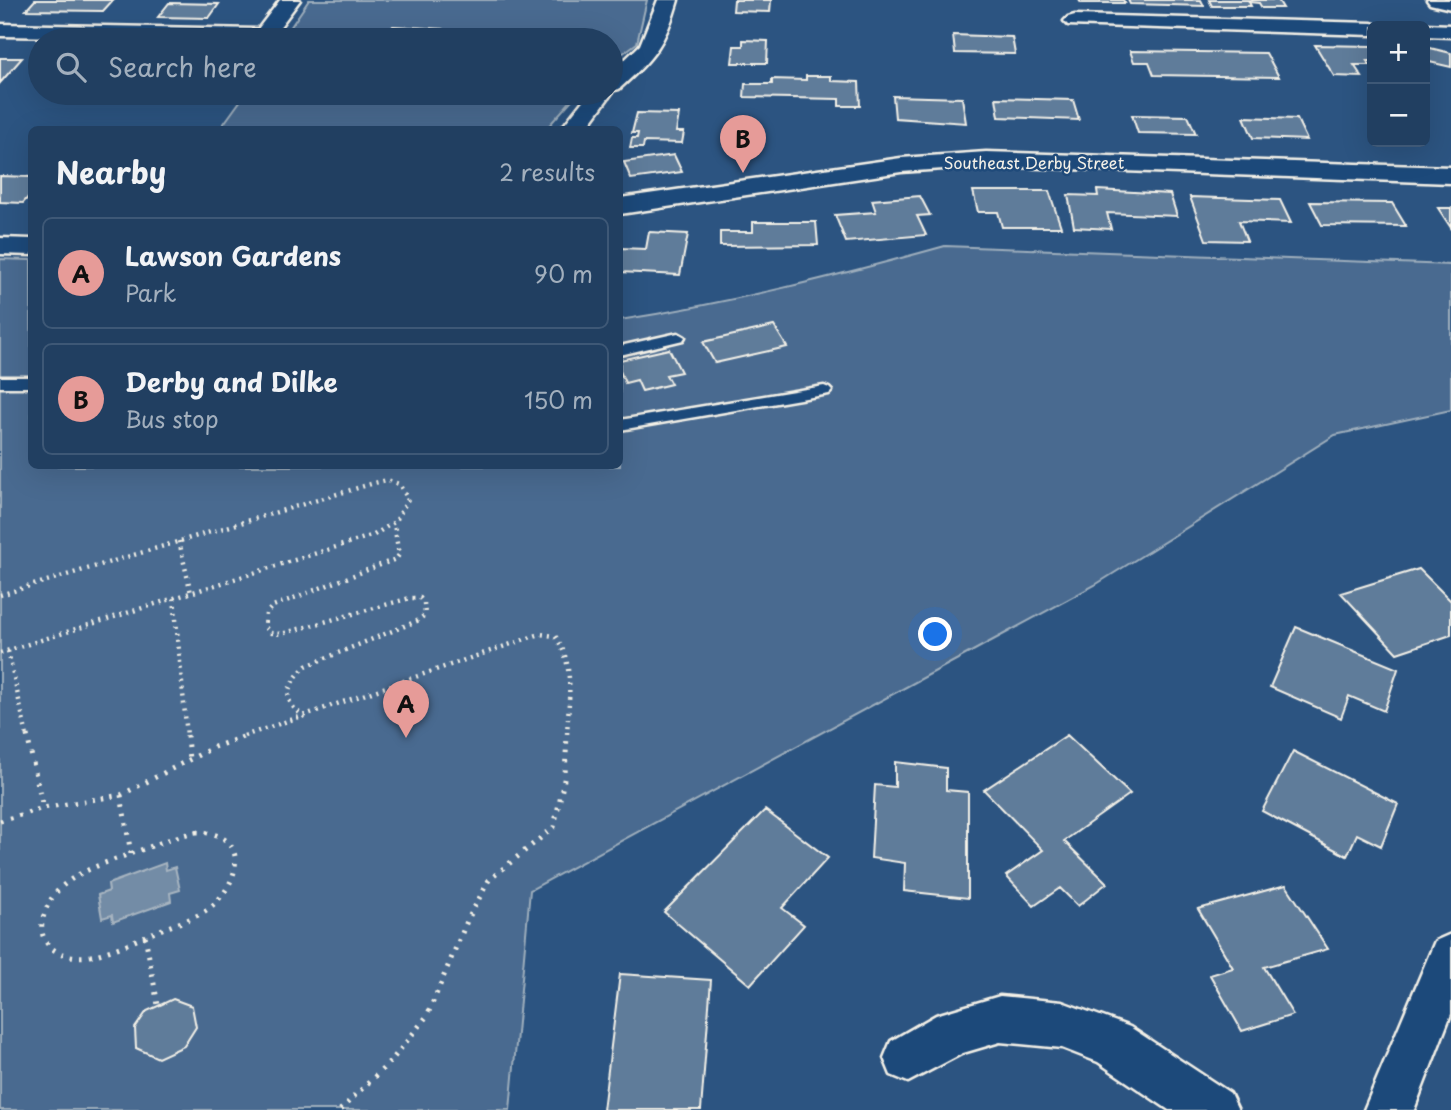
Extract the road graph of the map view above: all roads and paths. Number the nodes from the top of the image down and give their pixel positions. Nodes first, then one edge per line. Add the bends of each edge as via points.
1 (290, 0) edge
2 (668, 0) edge
3 (1437, 0) edge
4 (1451, 3) edge
5 (1075, 21) dead end
6 (270, 28) edge
7 (1367, 29) edge
8 (0, 30) edge
9 (1430, 30) edge
10 (28, 31) edge
11 (1451, 31) edge
12 (623, 74) edge
13 (592, 105) edge
14 (575, 126) edge
15 (1451, 175) edge
16 (623, 206) edge
17 (0, 246) edge
18 (28, 247) edge
19 (678, 337) dead end
20 (623, 350) edge
21 (0, 382) edge
22 (28, 382) edge
23 (824, 391) dead end
24 (623, 424) edge
25 (394, 524) junction
26 (179, 541) junction
27 (191, 593) junction
28 (0, 595) edge
29 (174, 598) junction
30 (8, 651) junction
31 (0, 653) edge
32 (305, 717) junction
33 (189, 760) junction
34 (121, 796) junction
35 (43, 808) junction
36 (0, 821) edge
37 (131, 854) junction
38 (145, 936) junction
39 (1451, 956) edge
40 (159, 1005) dead end
41 (908, 1058) dead end
42 (340, 1110) edge
43 (1213, 1110) edge
44 (1389, 1110) edge

1 - 6 street
2 - 12 street via 658,37
3 - 4 street
5 - 7 street
8 - 10 street
9 - 11 street
13 - 14 street
15 - 16 street, Southeast Derby Street via 986,159 901,165
17 - 18 street
19 - 20 lane
21 - 22 lane
23 - 24 lane
25 - 26 path via 408,499 399,484 387,480
25 - 27 path via 374,535
25 - 32 path via 396,559 266,613 265,627 281,634 410,598 424,603 425,615 417,621 306,666 297,674 288,699
26 - 27 path
26 - 28 path
27 - 29 path
29 - 30 path
29 - 33 path
30 - 31 path
30 - 35 path
32 - 33 path via 214,747
32 - 42 path via 540,634 555,636 564,648 569,676 565,775 554,827 489,880 427,1016 391,1061
33 - 34 path
34 - 35 path
34 - 37 path
35 - 36 path
37 - 38 path via 72,877 52,896 39,925 44,943 78,958
37 - 38 path via 203,832 220,836 231,845 237,860 229,887 218,902
38 - 40 path
39 - 44 street
41 - 43 street via 953,1032 1000,1019 1062,1025 1113,1044

